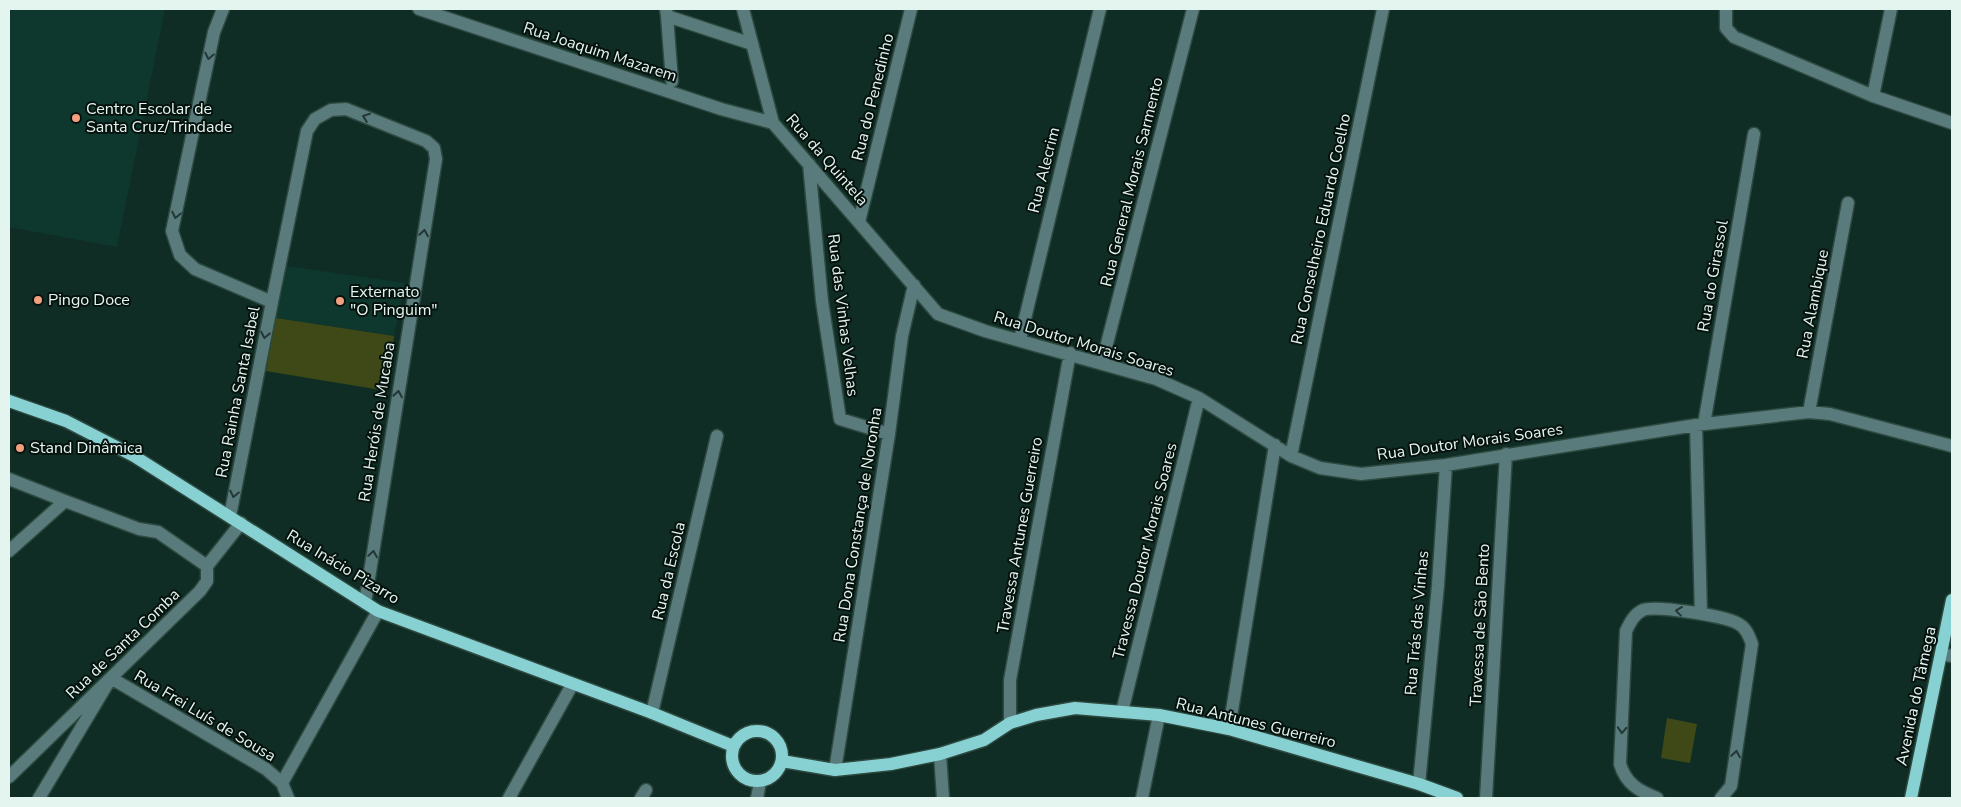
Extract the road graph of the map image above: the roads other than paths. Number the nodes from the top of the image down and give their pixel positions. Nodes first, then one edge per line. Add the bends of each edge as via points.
1 (222, 9) edge
2 (419, 9) edge
3 (743, 9) edge
4 (911, 9) edge
5 (1100, 9) edge
6 (1193, 9) edge
7 (1383, 9) edge
8 (1726, 9) edge
9 (1891, 9) edge
10 (666, 12) edge
11 (752, 44) junction
12 (672, 81) dead end
13 (1873, 96) junction
14 (772, 123) junction
15 (1952, 123) edge
16 (1754, 134) dead end
17 (809, 164) junction
18 (1848, 203) dead end
19 (859, 222) junction
20 (914, 285) junction
21 (272, 302) junction
22 (1020, 339) junction
23 (1070, 353) junction
24 (1102, 363) junction
25 (1199, 398) junction
26 (9, 401) edge
27 (1809, 412) junction
28 (1700, 424) junction
29 (889, 434) junction
30 (717, 436) dead end
31 (1275, 445) junction
32 (1952, 446) edge
33 (1506, 454) junction
34 (1291, 456) junction
35 (1446, 465) junction
36 (9, 479) edge
37 (65, 501) junction
38 (235, 520) junction
39 (9, 551) edge
40 (207, 566) junction
41 (1952, 600) edge
42 (365, 603) junction
43 (378, 611) junction
44 (1701, 614) junction
45 (1947, 655) edge
46 (111, 678) junction
47 (572, 685) junction
48 (1122, 712) junction
49 (652, 713) junction
50 (1159, 715) junction
51 (1010, 723) junction
52 (1229, 729) junction
53 (733, 746) junction
54 (940, 754) junction
55 (782, 761) junction
56 (835, 770) junction
57 (9, 777) edge
58 (760, 782) junction
59 (282, 783) junction
60 (1419, 784) junction
61 (39, 798) edge
62 (288, 798) edge
63 (509, 798) edge
64 (757, 798) edge
65 (943, 798) edge
66 (1142, 798) edge
67 (1457, 798) edge
68 (1486, 798) edge
69 (1658, 798) edge
70 (1721, 798) edge
71 (1911, 798) edge

1 -> 21 street, Rua Rainha Santa Isabel via 214,32 172,232 180,255 194,268
2 - 14 street, Rua Joaquim Mazarem
3 - 11 street, Rua da Quintela
4 - 19 street, Rua do Penedinho
5 - 22 street, Rua Alecrim
6 - 24 street, Rua General Morais Sarmento
7 - 34 street, Rua Conselheiro Eduardo Coelho
8 - 13 street via 1726,28 1734,37
9 - 13 street
10 - 11 street
10 - 12 street
11 - 14 street, Rua da Quintela
13 - 15 street
14 - 17 street, Rua da Quintela
16 - 28 street, Rua do Girassol
17 - 19 street, Rua da Quintela
17 - 29 street, Rua das Vinhas Velhas via 822,301 840,419
18 - 27 street, Rua Alambique
19 - 20 street, Rua da Quintela
20 - 22 street, Rua Doutor Morais Soares via 938,314 985,331
20 - 29 street, Rua Dona Constança de Noronha via 902,336
21 -> 38 street, Rua Rainha Santa Isabel
42 -> 21 street, Rua Heróis de Mucaba via 436,159 434,148 426,141 346,109 331,110 315,119 307,131
22 - 23 street, Rua Doutor Morais Soares
23 - 24 street, Rua Doutor Morais Soares
23 - 51 street, Travessa Antunes Guerreiro via 1010,680
24 - 25 street, Rua Doutor Morais Soares
25 - 31 street, Rua Doutor Morais Soares
25 - 48 street, Travessa Doutor Morais Soares
26 - 38 main road, Rua Inácio Pizarro via 66,421 134,456
27 - 28 street, Rua Doutor Morais Soares
27 - 32 street, Rua Doutor Morais Soares via 1830,414
28 - 33 street, Rua Doutor Morais Soares
28 - 44 street, Rua do Girassol
29 - 56 street, Rua Dona Constança de Noronha
30 - 49 street, Rua da Escola
31 - 34 street, Rua Doutor Morais Soares
31 - 52 street
33 - 35 street, Rua Doutor Morais Soares
33 - 68 street, Travessa de São Bento
34 - 35 street, Rua Doutor Morais Soares via 1320,468 1361,474
35 - 60 street, Rua Trás das Vinhas
36 - 37 street
37 - 39 street
37 - 40 street via 158,532
38 - 40 street, Rua de Santa Comba
38 - 42 main road, Rua Inácio Pizarro
40 - 46 street, Rua de Santa Comba via 207,581 200,592
41 - 45 main road, Avenida do Tâmega
42 - 43 main road, Rua Inácio Pizarro
43 - 47 main road, Rua Inácio Pizarro
43 - 59 street
44 -> 69 street via 1655,608 1642,610 1626,631 1620,764 1632,786
70 -> 44 street via 1731,786 1752,644 1748,632 1737,623
45 - 71 main road, Avenida do Tâmega
46 - 57 street, Rua de Santa Comba
46 - 59 street, Rua Frei Luís de Sousa via 266,769
46 - 61 street
47 - 49 main road, Rua Inácio Pizarro
47 - 63 street
48 - 50 main road, Rua Antunes Guerreiro
48 - 51 main road, Rua Antunes Guerreiro via 1075,708
49 - 53 main road, Rua Inácio Pizarro
50 - 52 main road, Rua Antunes Guerreiro
50 - 66 street
51 - 54 main road, Rua Antunes Guerreiro via 984,740
52 - 60 main road, Rua Antunes Guerreiro
53 - 55 main road via 743,735 765,732 781,746
53 - 58 main road via 734,768 745,779
54 - 56 main road, Rua Antunes Guerreiro via 891,764
54 - 65 street
55 - 56 main road, Rua Antunes Guerreiro
55 - 58 main road via 774,775
58 - 64 street
59 - 62 street
60 - 67 main road, Rua Antunes Guerreiro

